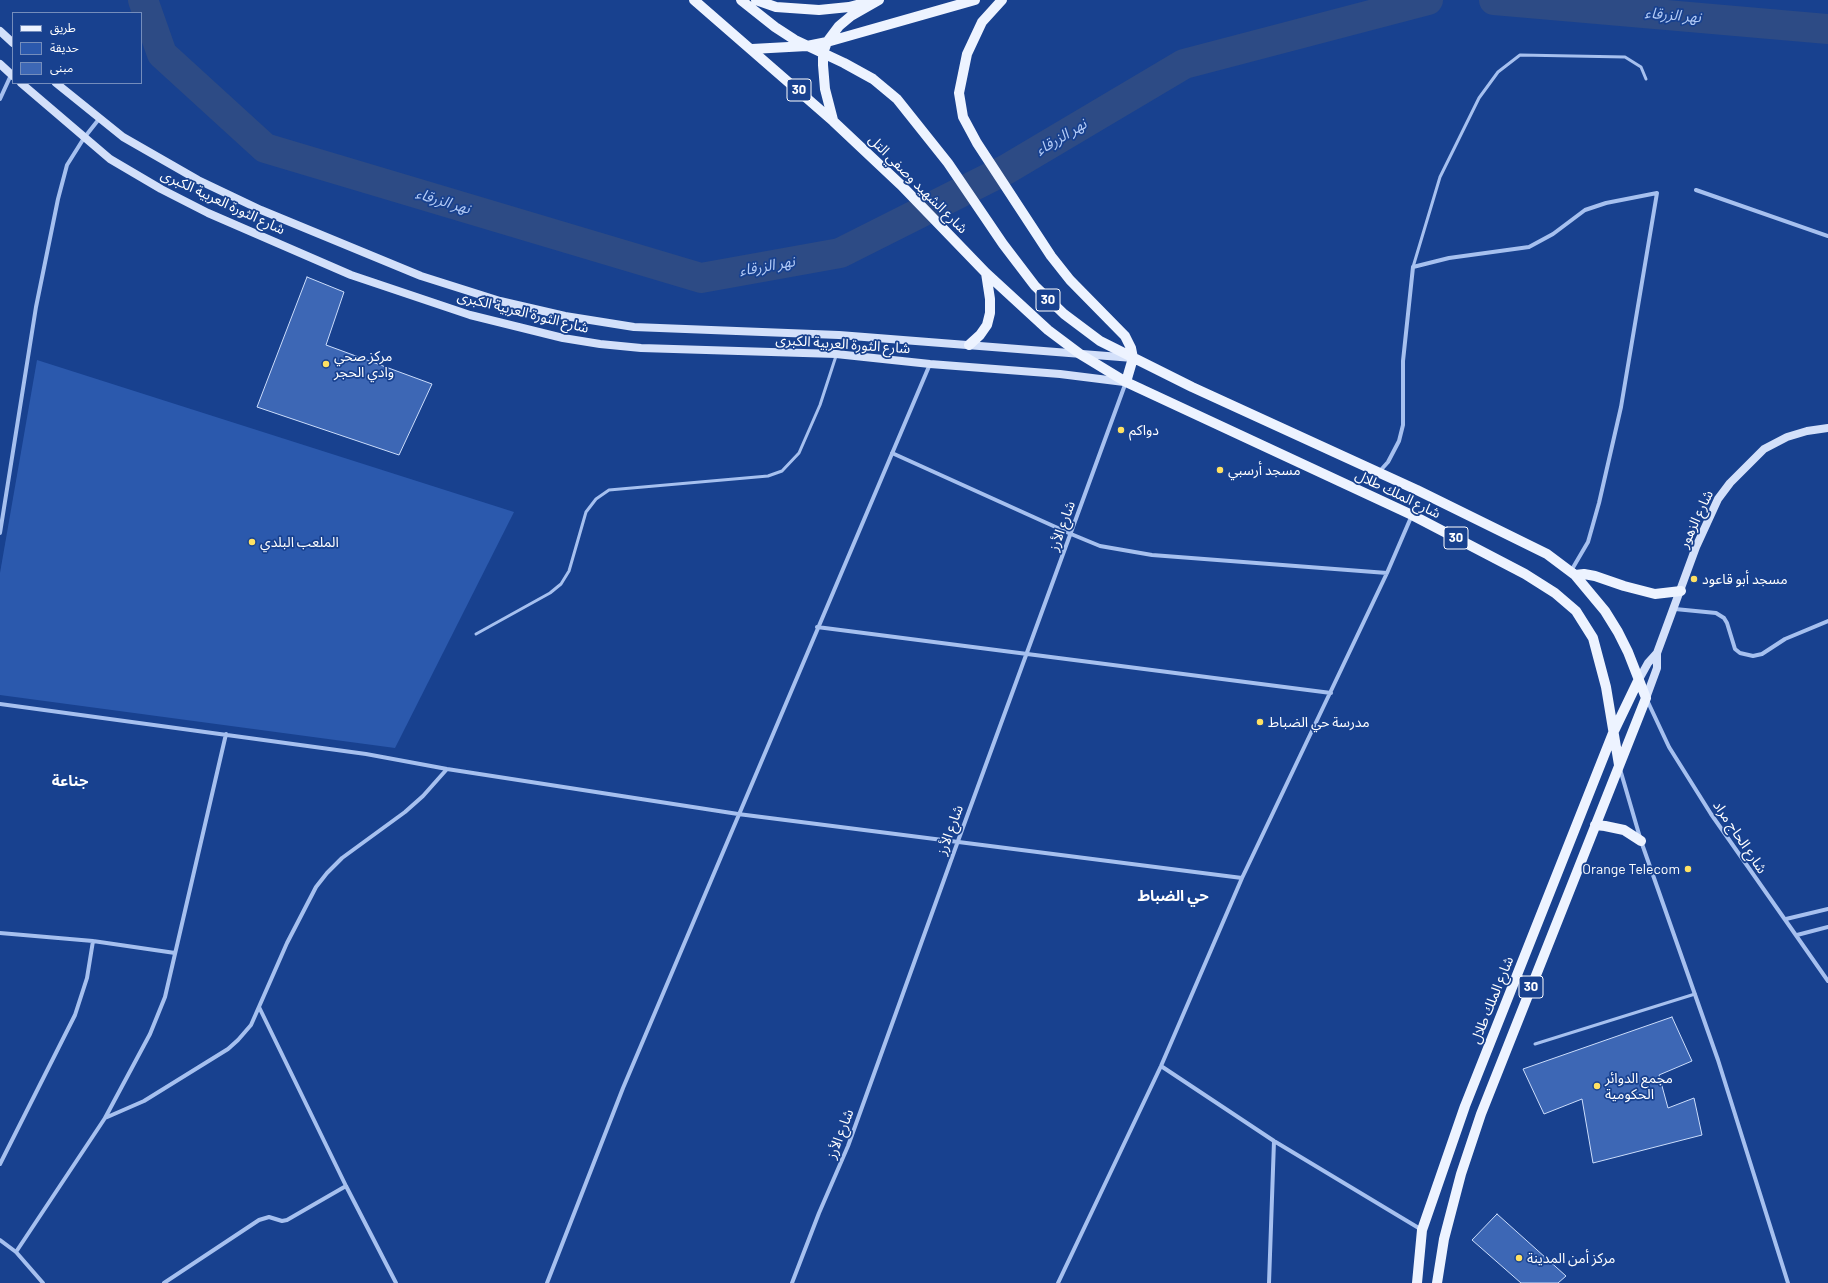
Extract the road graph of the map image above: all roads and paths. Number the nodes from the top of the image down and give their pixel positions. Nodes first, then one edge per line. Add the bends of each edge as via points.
1 (694, 0) edge
2 (741, 0) edge
3 (879, 0) edge
4 (975, 0) edge
5 (1002, 0) edge
6 (763, 1) edge
7 (0, 31) edge
8 (12, 42) edge
9 (827, 42) junction
10 (807, 46) junction
11 (752, 49) junction
12 (823, 53) junction
13 (0, 64) edge
14 (12, 75) edge
15 (1646, 79) dead end
16 (22, 84) edge
17 (57, 84) edge
18 (0, 99) edge
19 (99, 119) junction
20 (833, 121) junction
21 (84, 138) junction
22 (1696, 190) dead end
23 (1828, 236) edge
24 (1413, 267) junction
25 (986, 273) junction
26 (969, 345) junction
27 (836, 354) junction
28 (1080, 354) junction
29 (1133, 358) junction
30 (930, 364) junction
31 (1126, 382) junction
32 (1828, 428) edge
33 (892, 453) junction
34 (1378, 472) junction
35 (2, 507) edge
36 (1412, 515) junction
37 (0, 533) edge
38 (1071, 534) junction
39 (1387, 573) junction
40 (1573, 573) junction
41 (1681, 591) junction
42 (1675, 609) junction
43 (1828, 621) edge
44 (817, 627) junction
45 (476, 634) dead end
46 (1026, 653) junction
47 (1657, 653) junction
48 (1638, 681) junction
49 (1331, 693) junction
50 (1646, 698) junction
51 (0, 704) edge
52 (1613, 733) junction
53 (226, 734) junction
54 (1619, 765) junction
55 (447, 769) junction
56 (738, 814) junction
57 (1595, 825) junction
58 (958, 841) junction
59 (1641, 841) junction
60 (1242, 878) junction
61 (1828, 909) edge
62 (1786, 919) junction
63 (1828, 927) edge
64 (0, 933) edge
65 (1797, 935) junction
66 (93, 941) junction
67 (175, 953) junction
68 (1828, 981) edge
69 (1695, 994) junction
70 (259, 1008) junction
71 (1535, 1044) dead end
72 (1161, 1066) junction
73 (105, 1118) junction
74 (1274, 1141) junction
75 (0, 1164) edge
76 (346, 1186) junction
77 (1422, 1230) junction
78 (0, 1240) edge
79 (16, 1252) junction
80 (44, 1283) edge
81 (164, 1283) edge
82 (396, 1283) edge
83 (547, 1283) edge
84 (792, 1283) edge
85 (1058, 1283) edge
86 (1269, 1283) edge
87 (1417, 1283) edge
88 (1437, 1283) edge
89 (1788, 1283) edge

1 - 11 main road, شارع الشهيد وصفي التل / 30
2 - 10 main road, شارع الشهيد وصفي التل / 30 via 775,27
3 - 6 main road via 819,10 776,7
3 - 9 main road via 851,16 839,26
4 - 9 main road
5 - 29 main road via 982,22 967,54 959,93 963,116 977,143 1047,250 1070,280 1125,336
7 - 8 main road
9 - 10 main road
9 - 12 main road
10 - 11 main road
10 - 12 main road, شارع الشهيد وصفي التل / 30
11 - 20 main road, شارع الشهيد وصفي التل / 30
12 - 20 main road via 825,89
12 - 29 main road, شارع الشهيد وصفي التل / 30 via 844,62 897,99 948,163 1022,271 1050,302 1100,340
13 - 14 main road
14 - 18 street
15 - 24 lane via 1641,67 1625,57 1520,55 1498,72 1478,98 1440,177
16 - 21 main road, شارع الثورة العربية الكبرى
17 - 19 main road, شارع الثورة العربية الكبرى
19 - 21 street
19 - 26 main road, شارع الثورة العربية الكبرى via 123,137 198,180 261,210 420,276 500,301 565,316 634,327 839,335
20 - 25 main road, شارع الشهيد وصفي التل / 30 via 901,185
21 - 27 main road, شارع الثورة العربية الكبرى via 110,158 161,189 208,213 351,275 470,315 563,338 600,344 641,348
21 - 35 street via 67,165 45,258
22 - 23 street
24 - 34 street via 1403,361 1400,441 1388,462
24 - 40 street via 1449,258 1529,247 1553,234 1585,210 1657,193 1621,407 1588,542
25 - 26 main road via 990,313 987,325
25 - 28 main road, شارع الشهيد وصفي التل / 30 via 1048,330
26 - 28 main road, شارع الثورة العربية الكبرى
27 - 30 main road, شارع الثورة العربية الكبرى
27 - 45 lane via 820,405 799,453 782,471 768,476 609,490 596,499 586,512 569,571 561,584 550,593
28 - 29 main road, شارع الثورة العربية الكبرى
28 - 31 main road, شارع الشهيد وصفي التل / 30
29 - 31 main road
29 - 34 main road, شارع الملك طلال / 30
30 - 31 main road, شارع الثورة العربية الكبرى
30 - 33 street
31 - 36 main road, شارع الملك طلال / 30
31 - 38 street, شارع الأرز
32 - 41 main road, شارع الزهور via 1787,437 1764,449 1730,483 1708,519
33 - 38 street
33 - 44 street
34 - 40 main road, شارع الملك طلال / 30 via 1547,554
35 - 37 street
36 - 39 street
36 - 52 main road, شارع الملك طلال / 30 via 1525,574 1555,592 1576,611 1593,638 1599,655
38 - 39 street via 1100,546 1152,555
38 - 46 street, شارع الأرز
39 - 49 street
40 - 41 main road via 1596,576 1655,594
40 - 48 main road, شارع الملك طلال / 30 via 1618,632
41 - 42 main road, شارع الزهور
42 - 43 street via 1716,613 1727,623 1735,649 1753,656
42 - 47 main road, شارع الزهور
44 - 46 street
44 - 56 street
46 - 49 street
46 - 58 street, شارع الأرز
47 - 48 main road, شارع الزهور
47 - 50 main road, شارع الزهور via 1657,668
48 - 50 main road, شارع الملك طلال / 30
48 - 52 main road, شارع الملك طلال / 30
49 - 60 street
50 - 54 main road, 30
50 - 62 street, شارع الحاج مراد via 1669,747 1711,814
51 - 53 street
52 - 54 main road, شارع الملك طلال / 30
52 - 77 main road, شارع الملك طلال / 30 via 1465,1106
53 - 55 street via 366,754
53 - 67 street
54 - 57 main road, 30
54 - 59 street
55 - 56 street
55 - 70 street via 405,812 342,858 327,873 316,887 300,918
56 - 58 street
56 - 83 street via 623,1088
57 - 59 main road via 1624,830
57 - 88 main road, 30 via 1481,1114 1446,1232
58 - 60 street
58 - 84 street, شارع الأرز via 848,1146
59 - 69 street
60 - 72 street
61 - 62 street
62 - 65 street, شارع الحاج مراد
63 - 65 street
64 - 66 street
65 - 68 street, شارع الحاج مراد
66 - 67 street
66 - 75 street via 87,978 74,1015
67 - 73 street via 165,997 150,1034
69 - 71 lane
69 - 89 street
70 - 73 street via 247,1031 228,1049 144,1102
70 - 76 street
72 - 74 street
72 - 85 street
73 - 79 street
74 - 77 street
74 - 86 street
76 - 81 street via 287,1220 269,1217 258,1220
76 - 82 street
77 - 87 main road, شارع الملك طلال / 30
78 - 79 street
79 - 80 street

